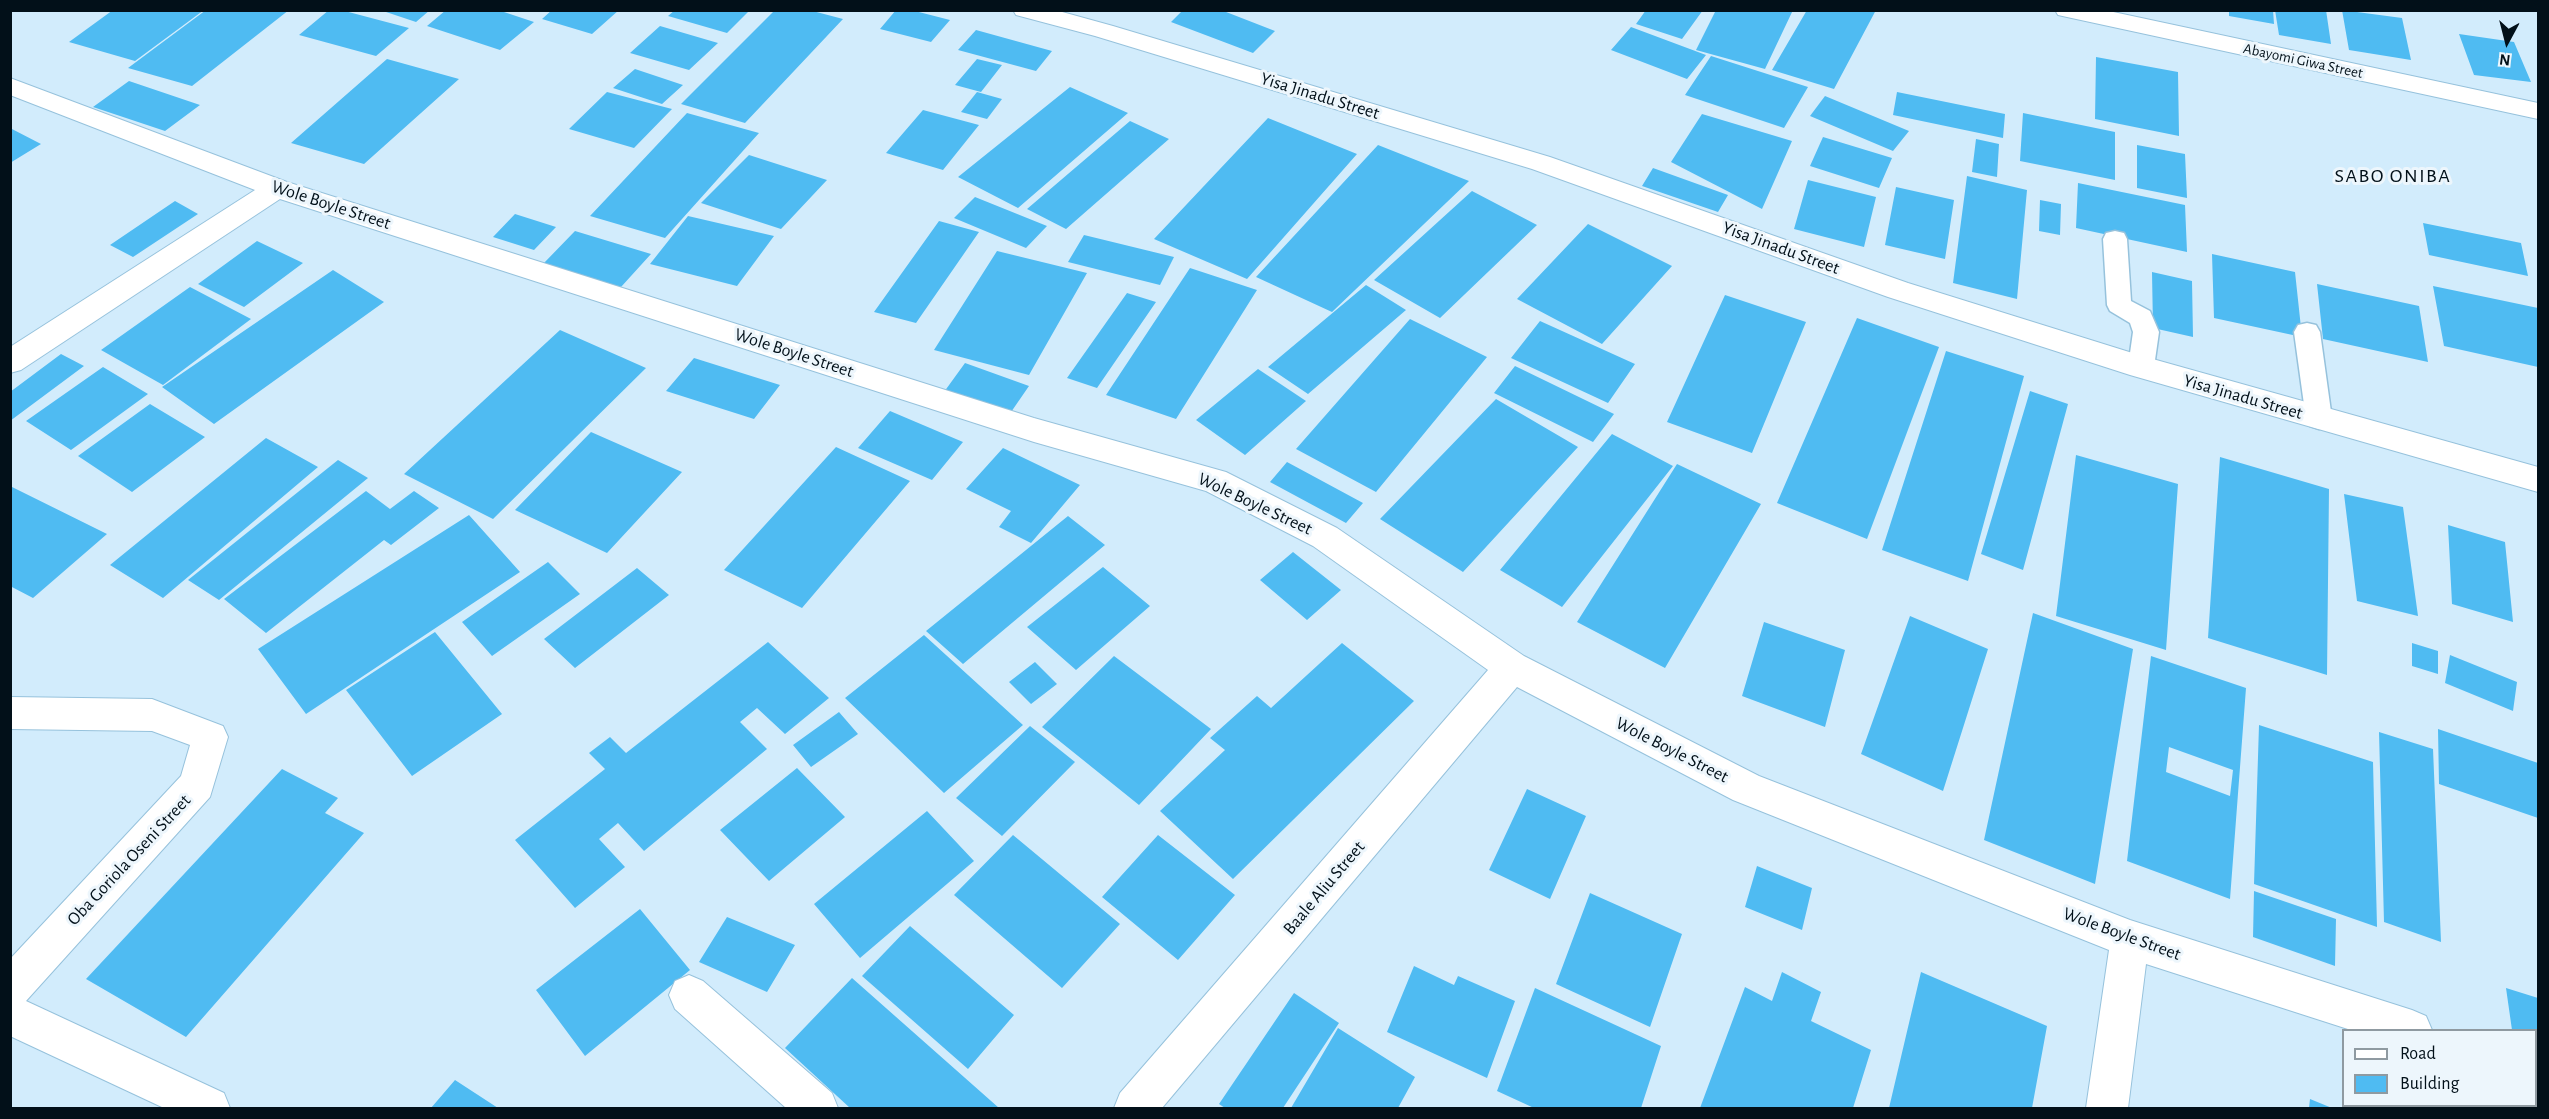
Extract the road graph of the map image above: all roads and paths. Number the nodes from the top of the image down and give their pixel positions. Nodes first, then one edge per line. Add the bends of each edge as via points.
1 (1025, 10) edge
2 (2067, 10) edge
3 (1112, 21) edge
4 (10, 86) edge
5 (2538, 111) edge
6 (277, 188) junction
7 (2115, 239) dead end
8 (2307, 332) dead end
9 (10, 362) edge
10 (2141, 368) junction
11 (2319, 419) junction
12 (2538, 480) edge
13 (1512, 667) junction
14 (10, 713) edge
15 (2130, 939) junction
16 (10, 989) edge
17 (689, 995) dead end
18 (10, 1015) edge
19 (2409, 1029) edge
20 (209, 1108) edge
21 (817, 1108) edge
22 (1135, 1108) edge
23 (2107, 1108) edge

1 - 3 street, Yisa Jinadu Street
2 - 5 street, Abayomi Giwa Street
3 - 10 street, Yisa Jinadu Street via 1541,162 1898,290
4 - 6 street, Wole Boyle Street
6 - 9 street
6 - 13 street, Wole Boyle Street via 1034,429 1215,481 1325,537
7 - 10 lane via 2119,305 2141,318 2146,332
8 - 11 lane
10 - 11 street, Yisa Jinadu Street
11 - 12 street, Yisa Jinadu Street
13 - 15 street, Wole Boyle Street via 1746,788
13 - 22 street, Baale Aliu Street
14 - 16 street, Oba Goriola Oseni Street via 152,715 210,737 197,785
15 - 19 street, Wole Boyle Street
15 - 23 street
17 - 21 street
18 - 20 street

